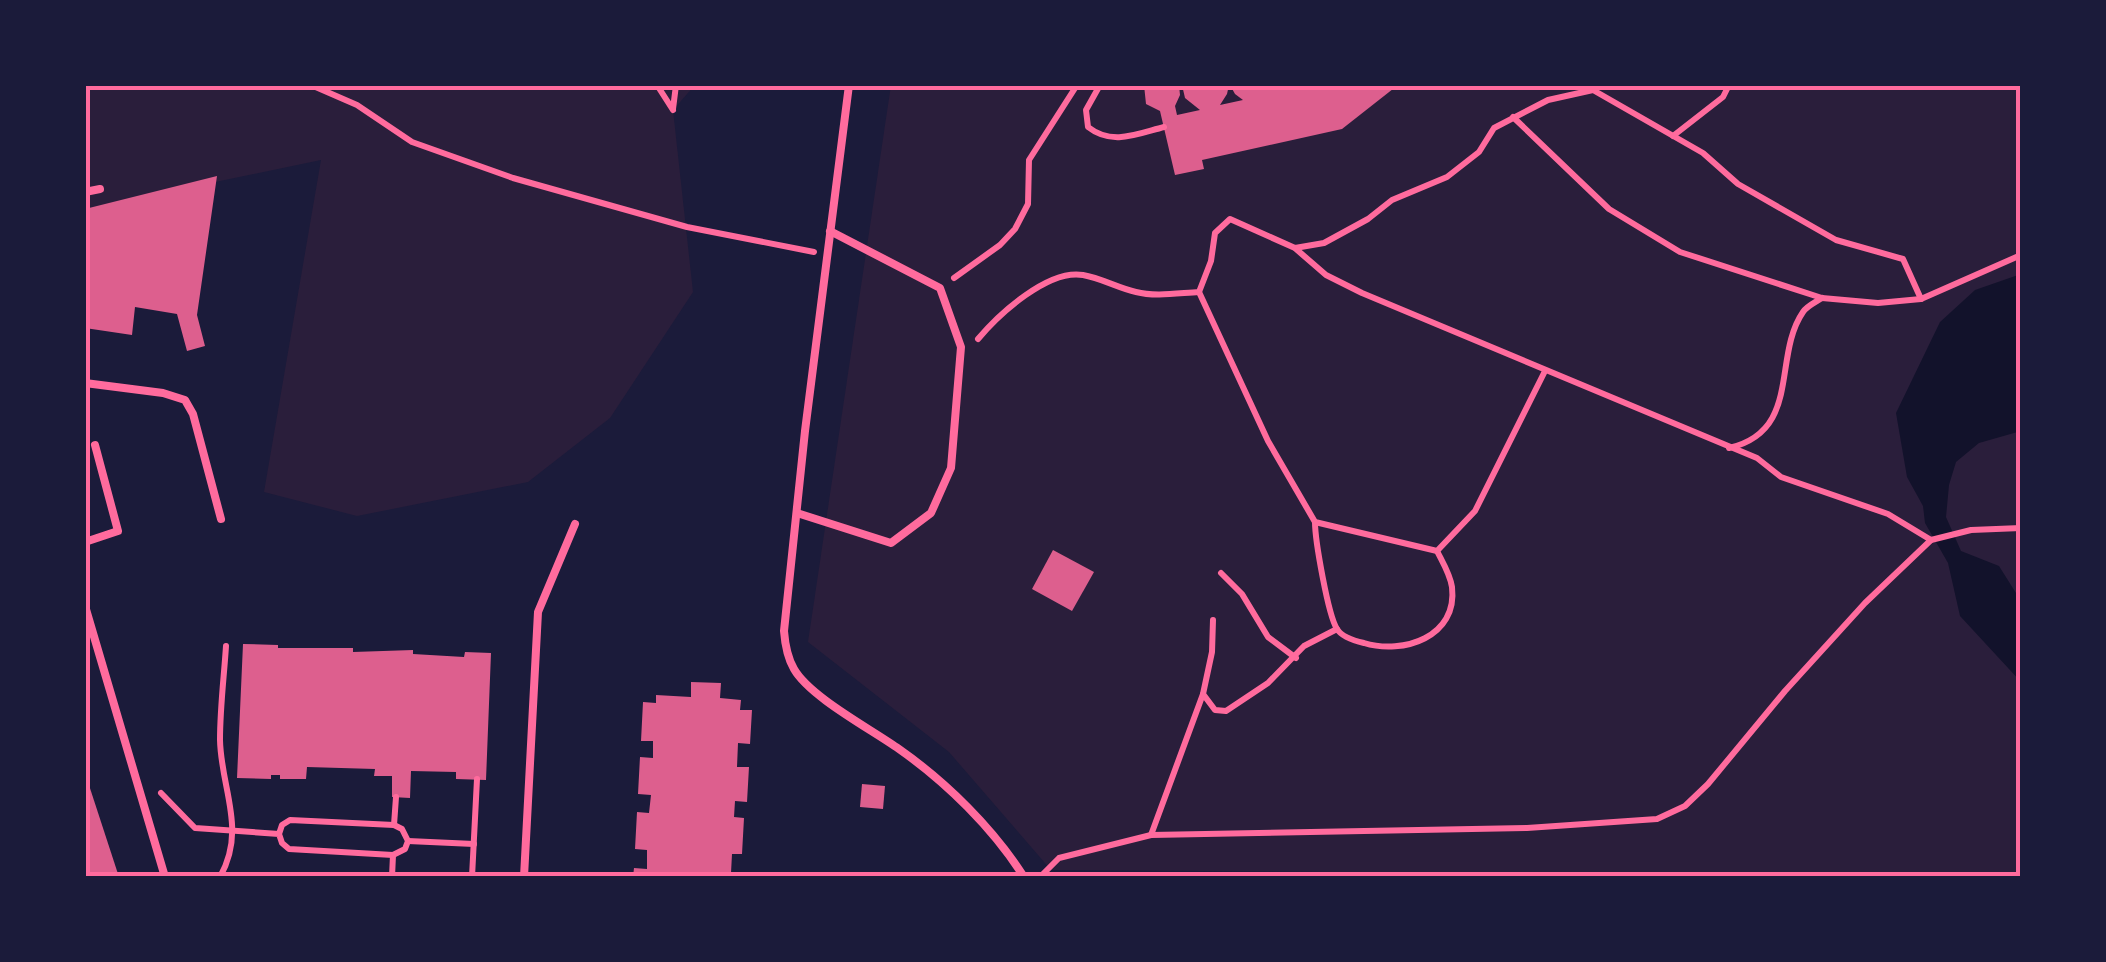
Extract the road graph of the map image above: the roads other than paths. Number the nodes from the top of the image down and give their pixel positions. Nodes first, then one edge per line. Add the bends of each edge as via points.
1 (850, 85) edge
2 (100, 188) dead end
3 (85, 192) edge
4 (830, 231) junction
5 (85, 383) edge
6 (95, 445) dead end
7 (797, 512) junction
8 (221, 519) dead end
9 (575, 524) dead end
10 (85, 542) edge
11 (85, 606) edge
12 (164, 877) edge
13 (524, 877) edge
14 (1024, 877) edge

1 - 4 lane
2 - 3 lane
4 - 7 lane
4 - 7 lane via 940,288 961,347 952,468 932,513 891,542
5 - 8 lane via 185,400
6 - 10 lane via 118,531
7 - 14 lane via 784,631 794,669 941,783
9 - 13 lane via 538,612
11 - 12 lane

